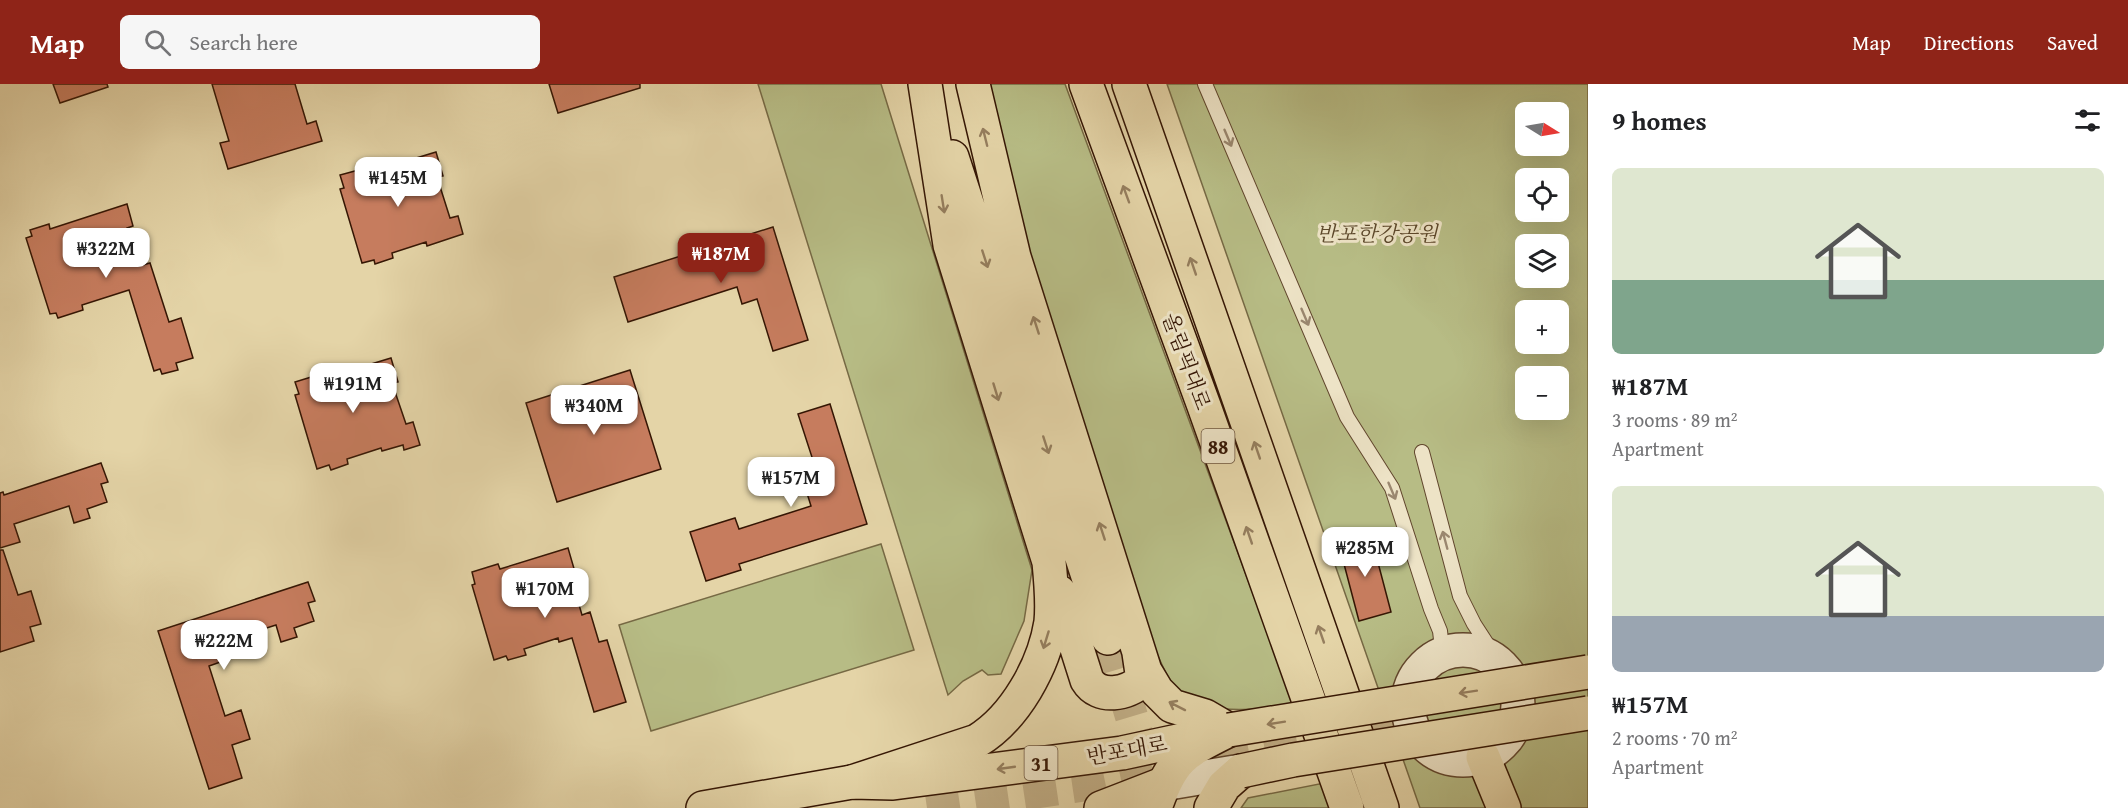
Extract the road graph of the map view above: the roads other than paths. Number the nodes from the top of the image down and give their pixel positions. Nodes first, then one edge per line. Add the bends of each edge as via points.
1 (927, 84) edge
2 (973, 84) edge
3 (1086, 84) edge
4 (1124, 84) edge
5 (1129, 84) edge
6 (1205, 84) edge
7 (1204, 406) junction
8 (1422, 453) dead end
9 (1049, 562) junction
10 (1261, 568) junction
11 (1123, 640) junction
12 (1434, 657) junction
13 (1498, 661) junction
14 (1588, 672) edge
15 (1588, 713) edge
16 (1229, 730) junction
17 (1483, 757) junction
18 (1242, 771) junction
19 (852, 782) junction
20 (1159, 796) edge
21 (1381, 806) edge
22 (703, 808) edge
23 (1101, 808) edge
24 (1211, 808) edge
25 (1347, 808) edge
26 (1504, 808) edge

1 -> 9 main road via 950,245
1 -> 11 main road
11 -> 2 main road via 1014,257
7 -> 3 main road, 올림픽대로 / 88
4 - 7 main road
21 -> 5 main road
6 -> 12 lane via 1347,417 1392,488 1440,631 1442,648
10 -> 7 main road, 올림픽대로 / 88
13 -> 8 lane via 1460,596
9 - 11 main road via 1091,688 1104,693 1118,692 1134,688 1143,680
9 -> 19 main road via 1052,598 1047,640 1028,685 1006,718 977,741
10 - 21 main road
10 - 25 main road, 올림픽대로 / 88
16 -> 11 main road via 1205,716 1172,706
12 - 13 street via 1456,650 1478,651
12 - 17 street via 1412,683 1409,717 1415,731 1437,754 1460,760
13 - 17 street via 1516,687 1519,709 1508,738
14 -> 16 main road, 반포대로 / 31, bridge
15 - 18 main road, 반포대로, bridge
16 -> 19 main road, 반포대로 / 31 via 1099,756 893,783
16 - 20 main road via 1190,750 1174,766
17 - 26 main road
18 - 20 street, 반포대로
18 - 24 main road via 1224,786
19 - 22 main road, 반포대로 / 31
20 - 23 main road, 반포대로

